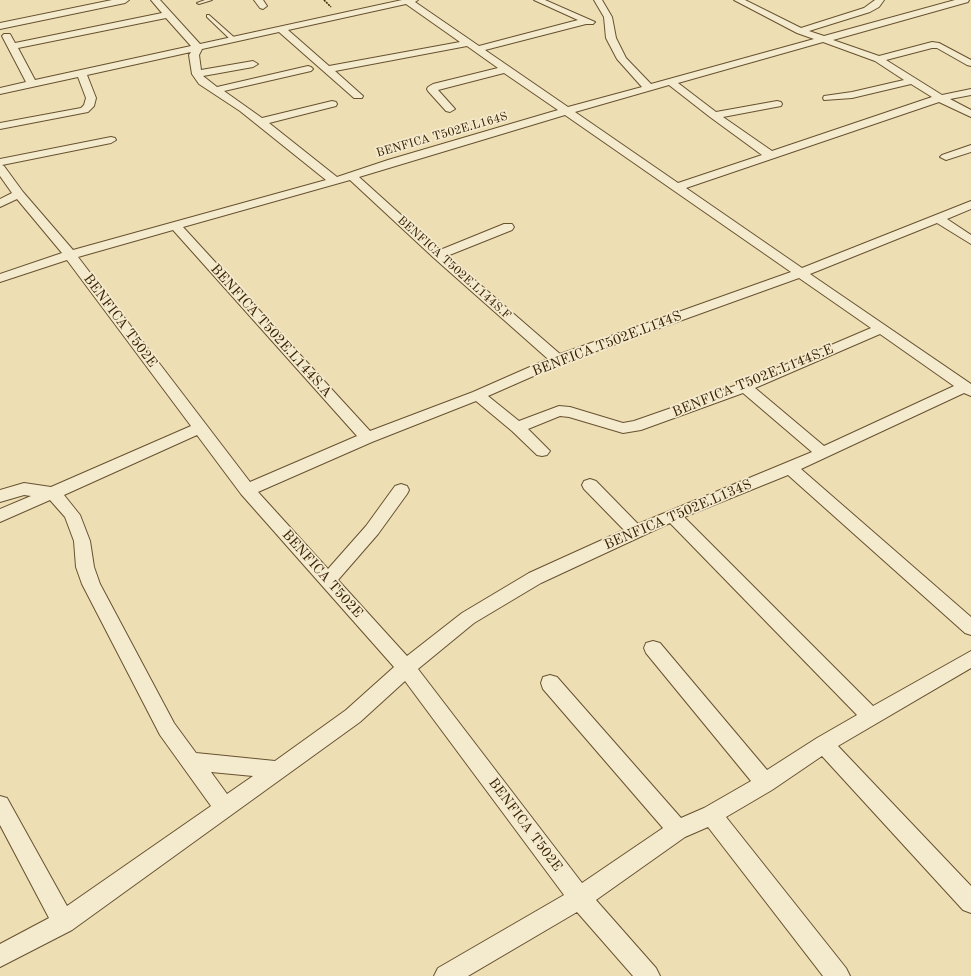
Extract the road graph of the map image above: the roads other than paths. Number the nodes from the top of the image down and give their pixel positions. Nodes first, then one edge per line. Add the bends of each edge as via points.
1 (125, 0) edge
2 (155, 0) edge
3 (210, 0) edge
4 (410, 0) edge
5 (538, 0) edge
6 (598, 0) edge
7 (738, 0) edge
8 (880, 0) edge
9 (965, 0) edge
10 (198, 3) dead end
11 (168, 16) junction
12 (210, 16) dead end
13 (586, 21) junction
14 (0, 25) edge
15 (609, 28) junction
16 (281, 29) junction
17 (800, 31) junction
18 (234, 40) junction
19 (821, 40) junction
20 (12, 46) junction
21 (474, 46) junction
22 (198, 48) junction
23 (878, 59) junction
24 (970, 63) edge
25 (253, 64) dead end
26 (308, 69) dead end
27 (327, 69) junction
28 (507, 69) junction
29 (81, 73) junction
30 (198, 74) junction
31 (912, 81) junction
32 (671, 82) junction
33 (32, 84) junction
34 (649, 88) junction
35 (215, 90) junction
36 (0, 91) edge
37 (971, 92) edge
38 (358, 96) dead end
39 (828, 98) dead end
40 (940, 98) junction
41 (332, 104) dead end
42 (777, 104) dead end
43 (450, 109) dead end
44 (566, 111) junction
45 (971, 114) edge
46 (714, 115) junction
47 (261, 122) junction
48 (0, 126) edge
49 (111, 140) dead end
50 (971, 148) edge
51 (770, 155) junction
52 (946, 157) dead end
53 (0, 162) edge
54 (0, 168) edge
55 (352, 176) junction
56 (335, 181) junction
57 (678, 187) junction
58 (19, 194) junction
59 (0, 203) edge
60 (971, 205) edge
61 (938, 218) junction
62 (174, 225) junction
63 (508, 226) dead end
64 (971, 240) edge
65 (70, 255) junction
66 (438, 255) junction
67 (800, 273) junction
68 (0, 278) edge
69 (880, 329) junction
70 (558, 360) junction
71 (745, 387) junction
72 (968, 389) edge
73 (478, 395) junction
74 (517, 426) junction
75 (200, 428) junction
76 (367, 438) junction
77 (542, 451) dead end
78 (822, 452) junction
79 (790, 468) junction
80 (590, 485) dead end
81 (247, 490) junction
82 (401, 490) dead end
83 (53, 493) junction
84 (0, 496) edge
85 (672, 515) junction
86 (0, 516) edge
87 (636, 532) junction
88 (327, 581) junction
89 (971, 628) edge
90 (653, 648) dead end
91 (971, 659) edge
92 (406, 668) junction
93 (550, 683) dead end
94 (871, 716) junction
95 (824, 744) junction
96 (190, 761) junction
97 (278, 770) junction
98 (765, 783) junction
99 (0, 805) edge
100 (225, 808) junction
101 (711, 815) junction
102 (678, 830) junction
103 (580, 898) junction
104 (971, 902) edge
105 (64, 922) junction
106 (0, 956) edge
107 (446, 976) edge
108 (648, 976) edge
109 (838, 976) edge

1 - 14 street
2 - 11 street
3 - 10 lane
4 - 16 street
4 - 21 street
5 - 13 street
6 - 15 street via 608,17
7 - 17 street
8 - 17 street via 867,10
9 - 19 street, BENFICA T502E.L164S
11 - 20 street
11 - 22 street
12 - 18 lane
13 - 15 street
13 - 21 street
14 - 20 street
15 - 34 street via 611,38 622,58
16 - 18 street
16 - 27 street
17 - 19 street
18 - 22 street
19 - 23 street
19 - 32 street, BENFICA T502E.L164S
20 - 33 street
21 - 27 street
21 - 28 street
22 - 29 street
22 - 30 street via 194,55
23 - 24 street via 932,45
23 - 31 street
25 - 30 street
26 - 35 street
27 - 38 street
28 - 43 street via 432,89
28 - 44 street
29 - 33 street
29 - 48 street via 91,98 89,106 84,110
30 - 35 street via 203,82
31 - 39 street
31 - 40 street
32 - 34 street, BENFICA T502E.L164S
32 - 46 street
33 - 36 street
34 - 44 street, BENFICA T502E.L164S
35 - 47 street
37 - 40 street
40 - 45 street
40 - 51 street
41 - 47 street
42 - 46 street
44 - 55 street, BENFICA T502E.L164S
44 - 57 street
46 - 51 street
47 - 56 street
49 - 53 street
50 - 52 street
51 - 57 street
54 - 58 street, BENFICA T502E
55 - 56 street, BENFICA T502E.L164S
55 - 66 street, BENFICA T502E.L144S.F
56 - 62 street, BENFICA T502E.L164S
57 - 67 street
58 - 59 street
58 - 65 street, BENFICA T502E
60 - 61 street, BENFICA T502E.L144S
61 - 64 street
61 - 67 street, BENFICA T502E.L144S
62 - 65 street, BENFICA T502E.L164S
62 - 76 street, BENFICA T502E.L144S.A
63 - 66 street
65 - 68 street, BENFICA T502E.L164S
65 - 75 street, BENFICA T502E
66 - 70 street, BENFICA T502E.L144S.F
67 - 69 street
67 - 70 street, BENFICA T502E.L144S
69 - 71 street, BENFICA T502E.L144S.E
69 - 72 street
70 - 73 street, BENFICA T502E.L144S
71 - 74 street, BENFICA T502E.L144S.E via 636,426 624,428 559,411
71 - 78 street
72 - 78 street, BENFICA T502E.L134S
73 - 74 street
73 - 76 street, BENFICA T502E.L144S
74 - 77 street
75 - 81 street, BENFICA T502E
75 - 83 street
76 - 81 street, BENFICA T502E.L144S
78 - 79 street, BENFICA T502E.L134S
79 - 85 street, BENFICA T502E.L134S
79 - 89 street
80 - 87 street
81 - 88 street, BENFICA T502E
82 - 88 street via 372,530
83 - 84 street via 24,489
83 - 86 street
83 - 96 street via 72,515 82,540 85,567 91,584 167,729
85 - 87 street, BENFICA T502E.L134S
85 - 94 street
87 - 92 street, BENFICA T502E.L134S via 535,578 468,618
88 - 92 street, BENFICA T502E
90 - 98 street
91 - 94 street
92 - 97 street, BENFICA T502E.L134S via 353,716
92 - 103 street, BENFICA T502E
93 - 102 street
94 - 95 street
95 - 98 street
95 - 104 street
96 - 97 street
96 - 100 street
97 - 100 street, BENFICA T502E.L134S
98 - 101 street
99 - 105 street
100 - 105 street, BENFICA T502E.L134S
101 - 102 street
101 - 109 street
102 - 103 street
103 - 107 street
103 - 108 street, BENFICA T502E
105 - 106 street, BENFICA T502E.L134S

